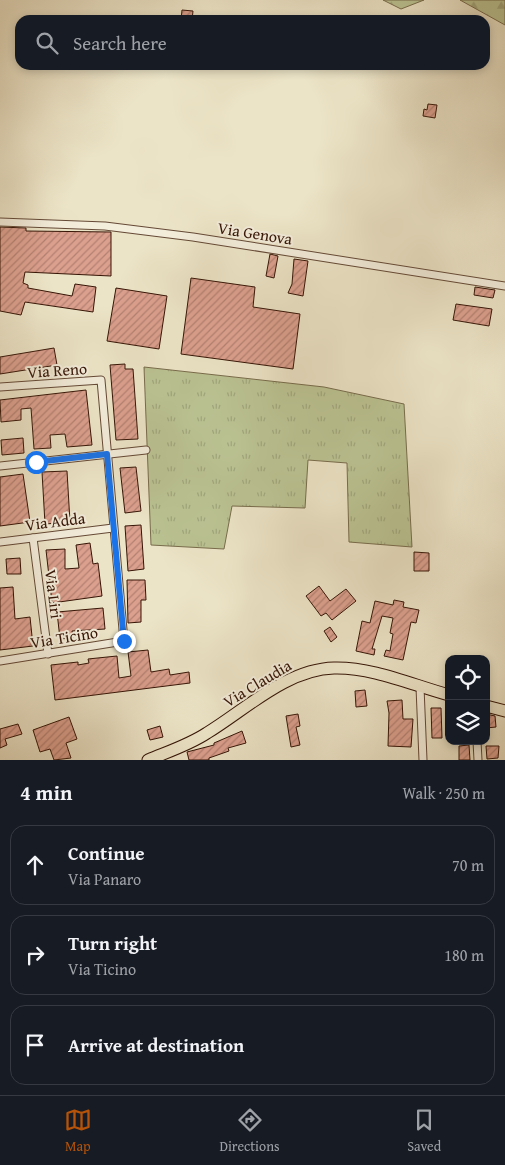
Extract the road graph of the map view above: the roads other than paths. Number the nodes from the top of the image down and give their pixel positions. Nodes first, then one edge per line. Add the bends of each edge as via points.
1 (0, 222) edge
2 (505, 286) edge
3 (0, 387) edge
4 (146, 450) dead end
5 (107, 454) junction
6 (0, 466) edge
7 (113, 528) junction
8 (33, 538) junction
9 (0, 542) edge
10 (48, 654) junction
11 (0, 661) edge
12 (420, 687) junction
13 (445, 694) edge
14 (490, 707) edge
15 (505, 711) edge
16 (477, 745) edge
17 (148, 760) edge
18 (423, 760) edge
19 (478, 760) edge

1 - 2 street, Via Genova via 105,226 192,237
3 - 5 street, Via Reno via 101,380
4 - 5 street
5 - 6 street
5 - 7 street, Via Ticino
7 - 8 street, Via Adda
7 - 10 street, Via Ticino via 124,641
8 - 9 street, Via Adda
8 - 10 street, Via Liri
10 - 11 street, Via Ticino
12 - 13 main road, Via Claudia
12 - 17 main road, Via Claudia via 362,671 334,668 302,674 204,735
12 - 18 street
14 - 15 main road
16 - 19 street

